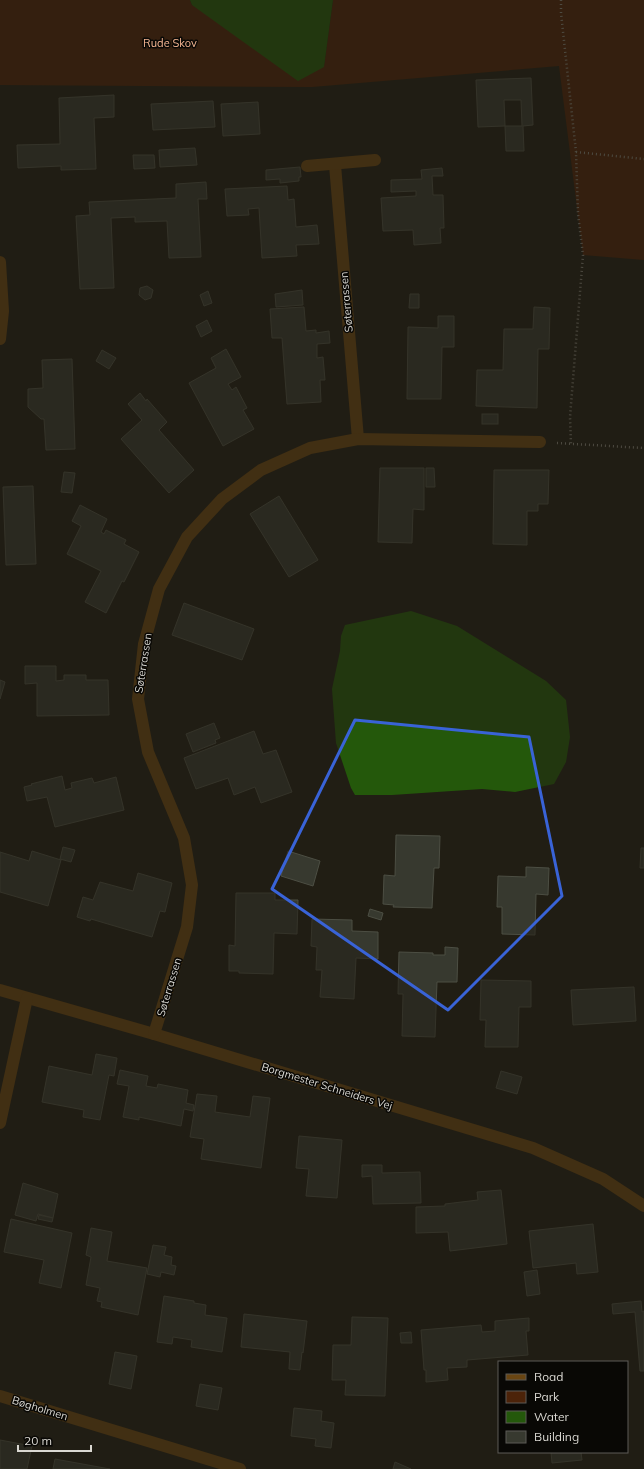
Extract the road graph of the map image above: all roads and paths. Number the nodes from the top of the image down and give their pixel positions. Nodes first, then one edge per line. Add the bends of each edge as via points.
1 (560, 0) edge
2 (576, 152) junction
3 (375, 160) dead end
4 (644, 160) edge
5 (335, 165) junction
6 (307, 166) dead end
7 (0, 262) edge
8 (0, 339) edge
9 (358, 439) junction
10 (540, 442) joint
11 (571, 444) junction
12 (644, 448) edge
13 (0, 990) edge
14 (27, 998) junction
15 (154, 1034) junction
16 (0, 1123) edge
17 (644, 1206) edge
18 (0, 1396) edge
19 (240, 1469) edge

1 - 2 path
2 - 4 path
2 - 11 path via 578,214 583,255 570,417
3 - 5 street
5 - 6 street
5 - 9 street, Søterrassen
7 - 8 street via 3,311
9 - 10 street, Søterrassen
9 - 15 street, Søterrassen via 310,448 261,470 222,498 187,537 159,589 144,644 138,699 148,752 184,838 192,885 187,927
10 - 11 path
11 - 12 path
13 - 14 street, Borgmester Schneiders Vej
14 - 15 street, Borgmester Schneiders Vej
14 - 16 street
15 - 17 street, Borgmester Schneiders Vej via 533,1148 603,1179
18 - 19 street, Bøgholmen

